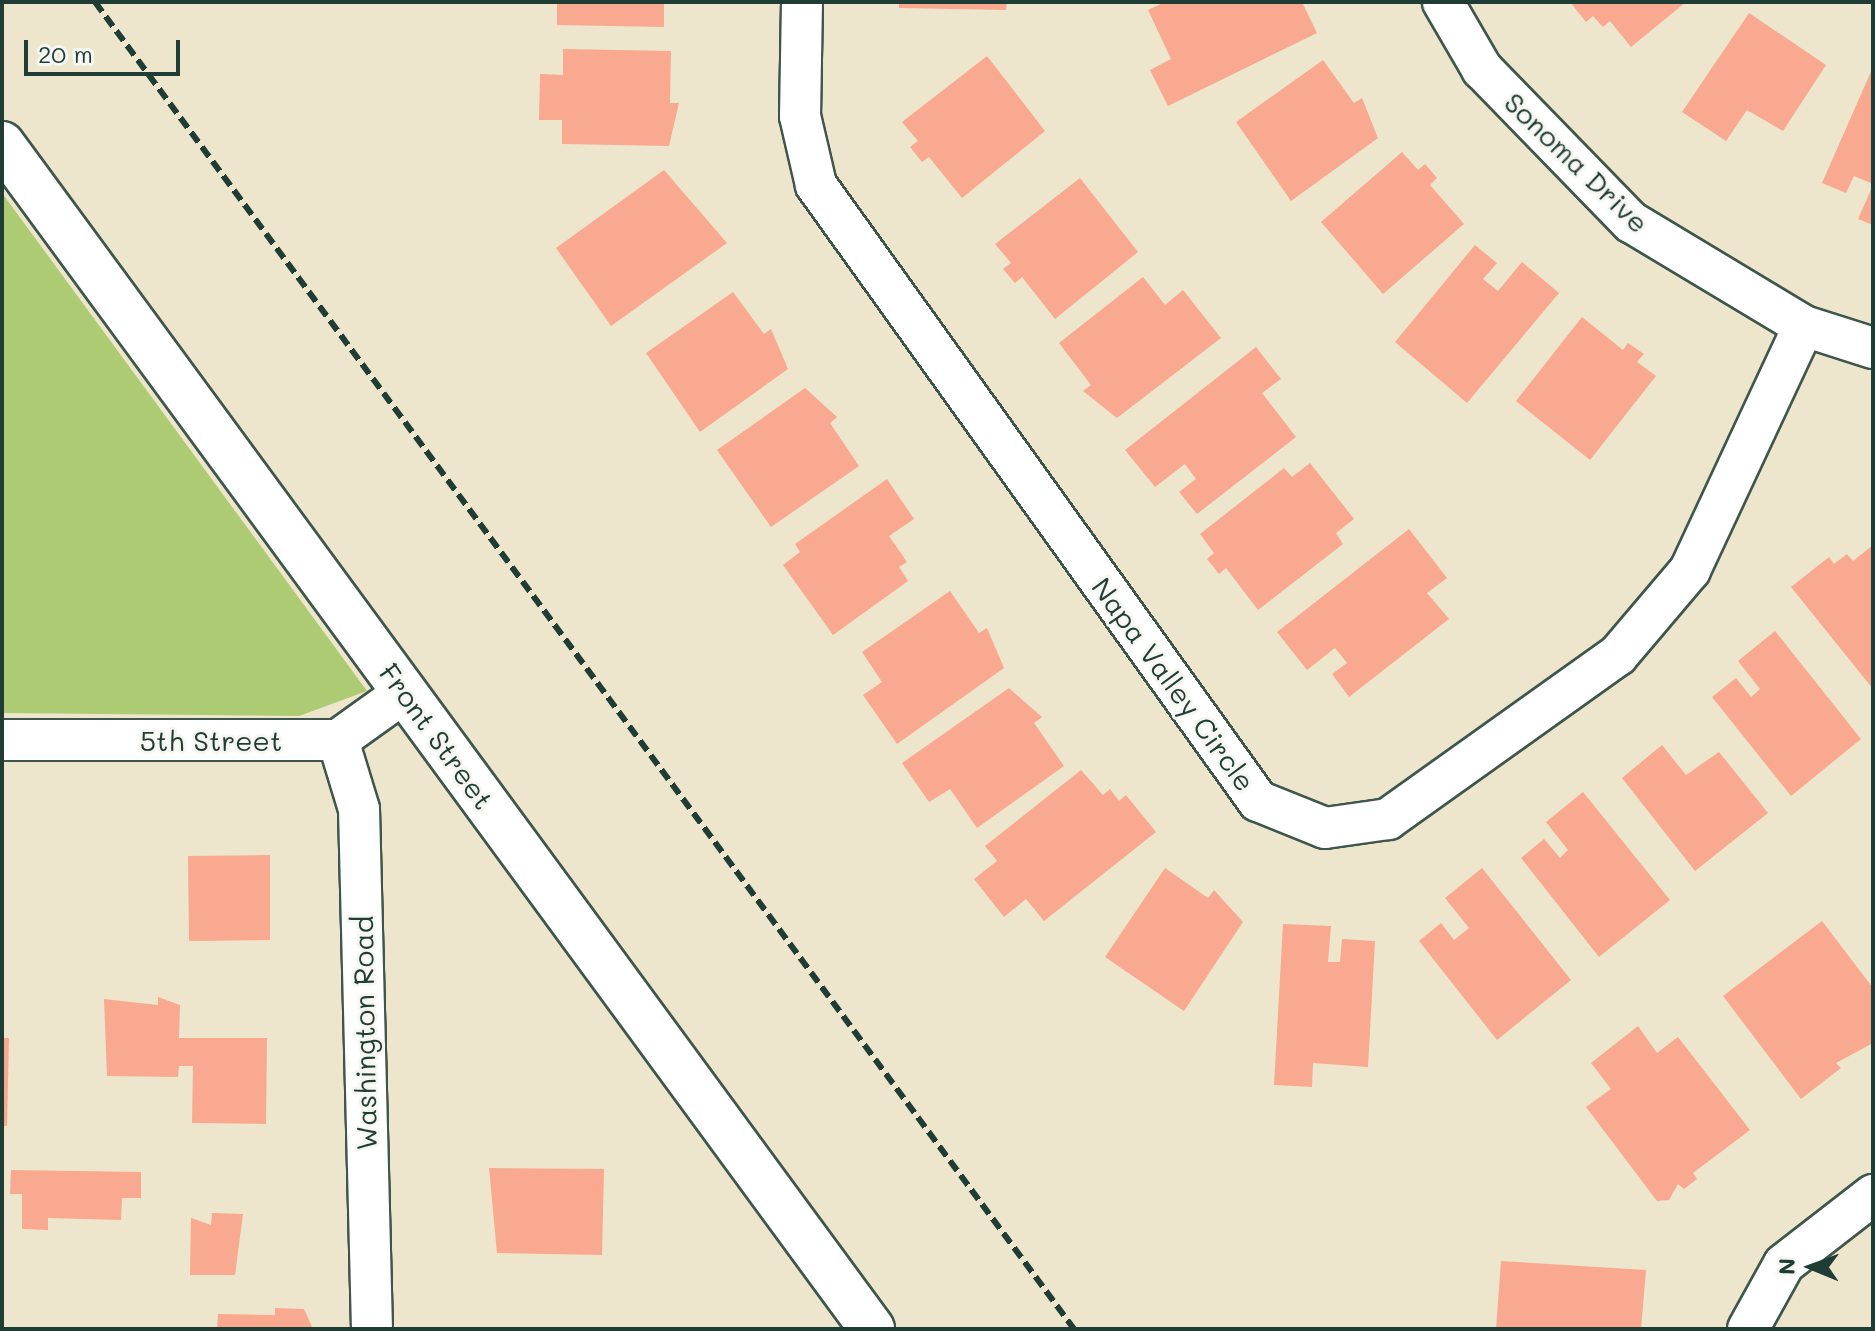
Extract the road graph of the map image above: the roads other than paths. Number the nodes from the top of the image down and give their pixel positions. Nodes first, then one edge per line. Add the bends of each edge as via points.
1 (802, 2) edge
2 (1443, 2) edge
3 (2, 144) edge
4 (1804, 326) junction
5 (1873, 348) edge
6 (405, 692) junction
7 (2, 740) edge
8 (338, 740) junction
9 (1873, 1195) edge
10 (372, 1329) edge
11 (872, 1329) edge
12 (1748, 1329) edge

1 - 4 street, Napa Valley Circle via 800,116 816,185 1258,801 1325,828 1388,819 1618,655 1690,570
2 - 4 street, Sonoma Drive via 1482,69 1631,222
3 - 6 street, Front Street
4 - 5 street, Sonoma Drive
6 - 8 street
6 - 11 street, Front Street
7 - 8 street, 5th Street
8 - 10 street, Washington Road via 359,809
9 - 12 street via 1784,1264

